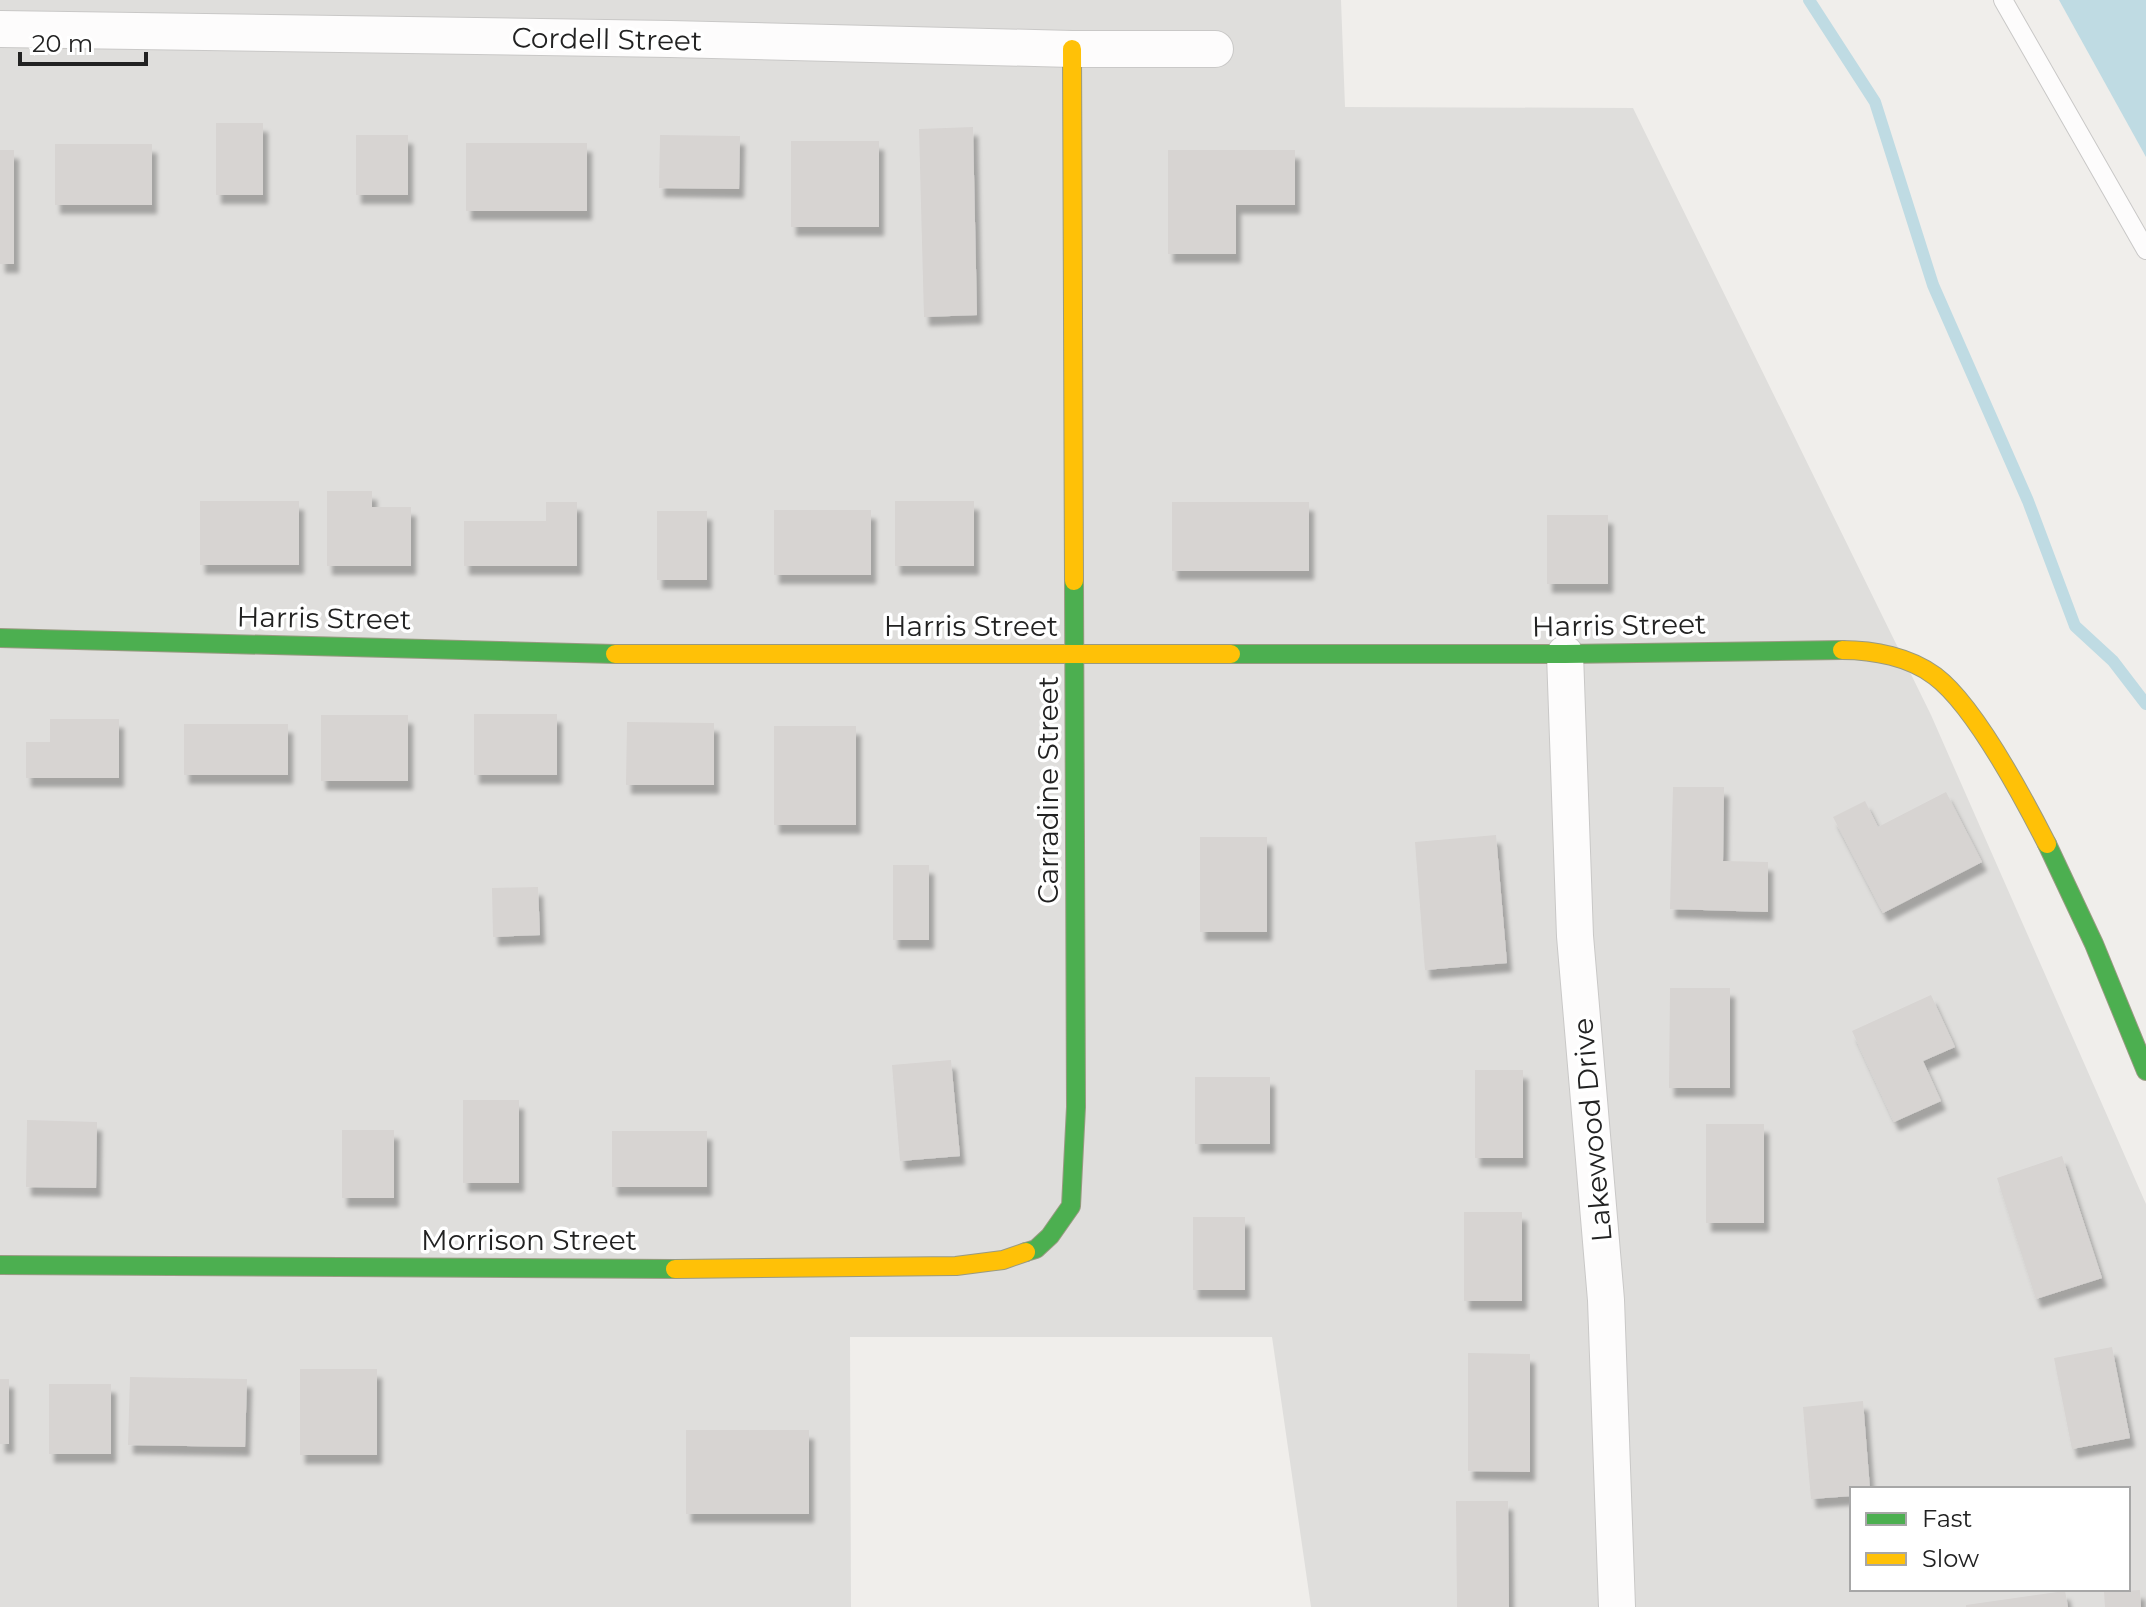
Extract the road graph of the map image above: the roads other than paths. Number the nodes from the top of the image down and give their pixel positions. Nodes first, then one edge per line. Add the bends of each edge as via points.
1 (2003, 0) edge
2 (0, 29) edge
3 (1072, 49) junction
4 (1215, 49) dead end
5 (2146, 250) edge
6 (0, 638) edge
7 (1076, 654) junction
8 (1565, 654) junction
9 (2146, 1071) edge
10 (1050, 1236) joint
11 (0, 1265) edge
12 (1617, 1607) edge

1 - 5 lane
2 - 3 street, Cordell Street
3 - 4 street, Cordell Street
3 - 7 street, Carradine Street
6 - 7 street, Harris Street via 618,654
7 - 8 street, Harris Street
7 - 10 street, Carradine Street via 1076,1107 1071,1206
8 - 9 street, Harris Street via 1849,650 1913,663 1937,678 2010,774 2060,865
8 - 12 street, Lakewood Drive via 1575,936 1606,1300
10 - 11 street, Morrison Street via 1036,1249 1003,1260 956,1266

